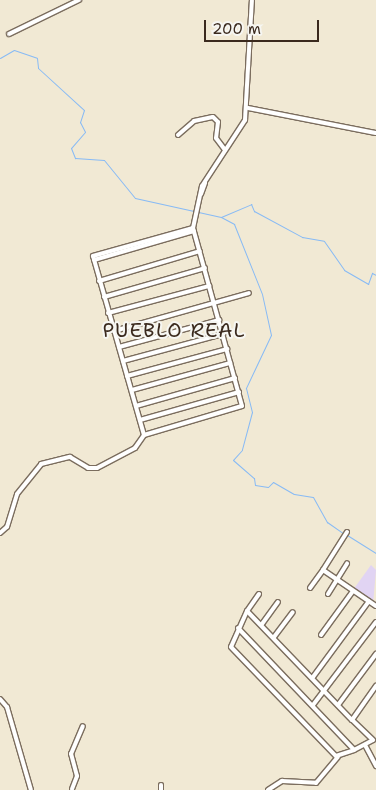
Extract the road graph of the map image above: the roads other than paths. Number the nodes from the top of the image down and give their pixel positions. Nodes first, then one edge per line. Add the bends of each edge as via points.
1 (79, 0) edge
2 (252, 0) edge
3 (9, 34) dead end
4 (248, 108) junction
5 (376, 133) edge
6 (178, 134) dead end
7 (225, 150) junction
8 (194, 229) junction
9 (200, 251) junction
10 (204, 268) junction
11 (100, 281) junction
12 (209, 286) junction
13 (249, 292) dead end
14 (104, 297) junction
15 (213, 302) junction
16 (108, 313) junction
17 (219, 320) junction
18 (114, 331) junction
19 (223, 334) junction
20 (119, 348) junction
21 (227, 349) junction
22 (123, 361) junction
23 (230, 363) junction
24 (127, 376) junction
25 (235, 378) junction
26 (132, 390) junction
27 (239, 392) junction
28 (136, 406) junction
29 (140, 420) junction
30 (144, 434) junction
31 (0, 534) edge
32 (345, 534) dead end
33 (347, 564) dead end
34 (323, 570) junction
35 (337, 580) junction
36 (310, 588) dead end
37 (353, 591) junction
38 (260, 594) dead end
39 (328, 594) dead end
40 (368, 601) junction
41 (278, 602) dead end
42 (376, 606) edge
43 (247, 612) junction
44 (293, 612) dead end
45 (376, 622) edge
46 (262, 624) junction
47 (238, 628) junction
48 (321, 635) dead end
49 (274, 636) junction
50 (376, 654) edge
51 (313, 677) junction
52 (376, 686) edge
53 (326, 691) junction
54 (376, 697) edge
55 (369, 698) junction
56 (0, 700) edge
57 (313, 705) junction
58 (338, 705) junction
59 (352, 720) junction
60 (83, 726) dead end
61 (374, 740) edge
62 (365, 745) junction
63 (354, 750) junction
64 (338, 757) junction
65 (376, 766) edge
66 (31, 790) edge
67 (73, 790) edge
68 (268, 790) edge

1 - 3 street
2 - 4 street
4 - 5 street
4 - 7 street
6 - 7 street via 194,121 213,117 218,122 216,138
7 - 8 street via 205,183
8 - 9 street
8 - 11 street via 92,256
9 - 10 street
9 - 11 street
10 - 12 street
10 - 14 street
11 - 14 street
12 - 15 street
12 - 16 street
13 - 15 street
14 - 16 street
15 - 17 street
15 - 18 street
16 - 18 street
17 - 19 street
17 - 20 street
18 - 20 street
19 - 21 street
19 - 22 street
20 - 22 street
21 - 23 street
21 - 24 street
22 - 24 street
23 - 25 street
23 - 26 street
24 - 26 street
25 - 27 street
25 - 28 street
26 - 28 street
27 - 29 street
27 - 30 street via 242,407
28 - 29 street
29 - 30 street
30 - 31 street via 135,448 97,468 88,468 70,457 41,464 17,494 7,527
32 - 34 street
33 - 35 street
34 - 35 street
34 - 36 street
35 - 37 street
35 - 39 street
37 - 40 street
37 - 48 street
38 - 43 street
40 - 42 street
40 - 51 street
41 - 46 street
43 - 46 street
43 - 47 street
44 - 49 street
45 - 53 street
46 - 49 street
47 - 57 street
47 - 64 street via 231,646
49 - 51 street
50 - 58 street
51 - 53 street
52 - 55 street
53 - 57 street
53 - 58 street
54 - 55 street
55 - 59 street
56 - 66 street via 7,707
57 - 63 street
58 - 59 street
59 - 61 street
60 - 67 street via 71,754 78,776
61 - 62 street
62 - 63 street
62 - 65 street
63 - 64 street
64 - 68 street via 316,783 282,781

